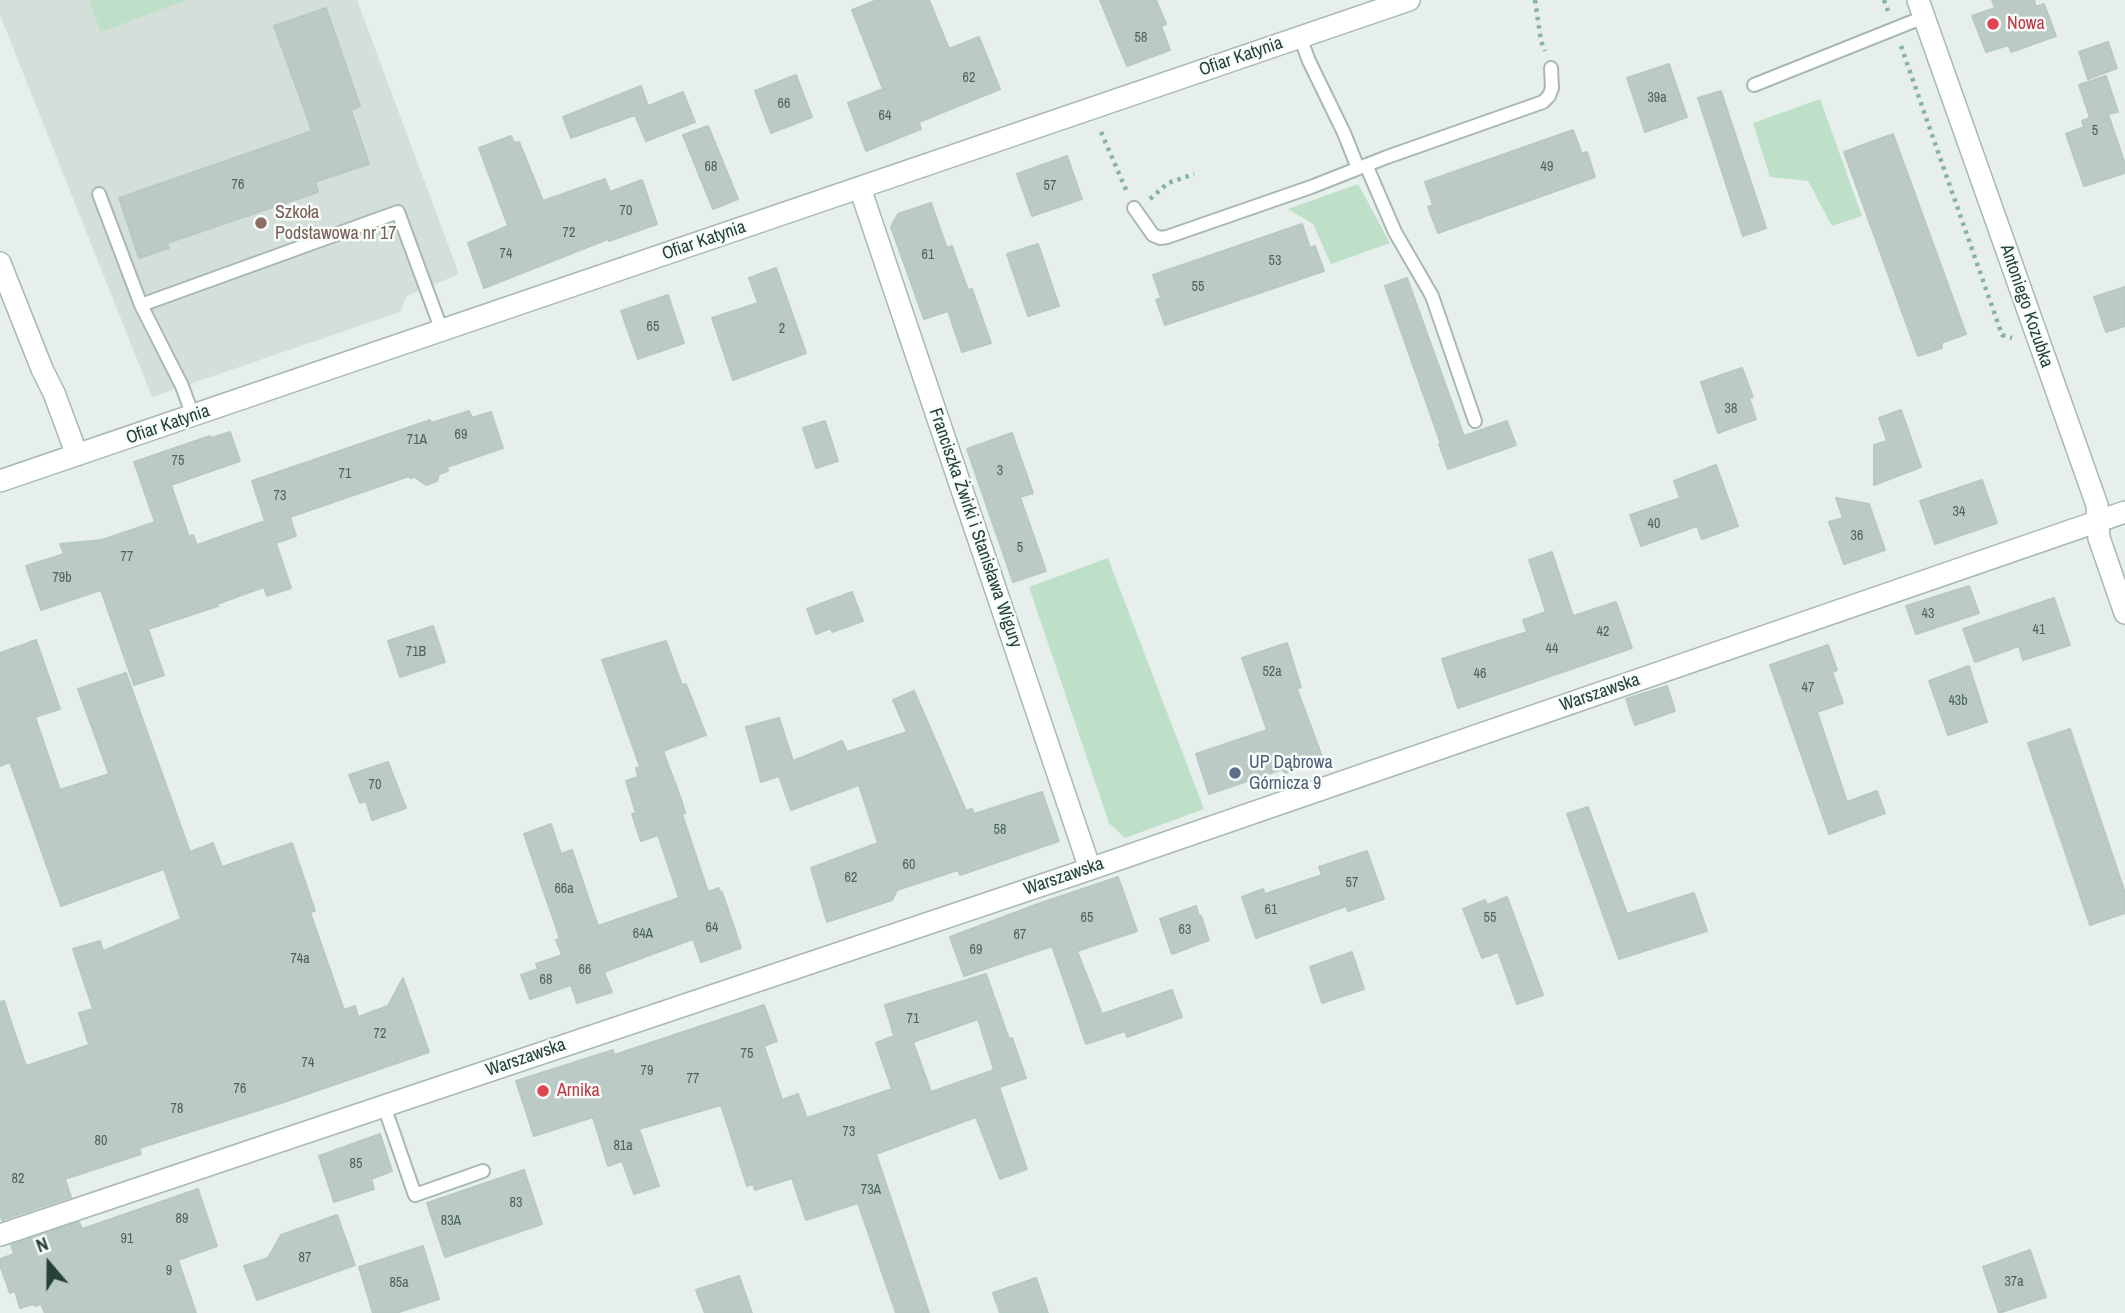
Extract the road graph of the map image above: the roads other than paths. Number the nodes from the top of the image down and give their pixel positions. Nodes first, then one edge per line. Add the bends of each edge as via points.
1 (1409, 0) edge
2 (1921, 8) edge
3 (1300, 37) junction
4 (1551, 68) road end
5 (1754, 85) dead end
6 (1362, 167) junction
7 (860, 188) junction
8 (99, 194) dead end
9 (1134, 208) road end
10 (0, 263) edge
11 (141, 305) junction
12 (442, 331) junction
13 (193, 416) junction
14 (1475, 421) dead end
15 (77, 455) junction
16 (0, 481) edge
17 (2125, 512) edge
18 (2098, 521) junction
19 (2125, 613) edge
20 (1090, 869) junction
21 (384, 1106) junction
22 (483, 1171) dead end
23 (0, 1235) edge

1 - 3 street, Ofiar Katynia
2 - 5 lane via 1894,29
2 - 18 street, Antoniego Kozubka via 2097,505
3 - 6 lane
3 - 7 street, Ofiar Katynia
4 - 6 lane via 1552,88 1543,102
6 - 9 lane via 1167,237 1153,236
6 - 14 lane via 1433,296
7 - 12 street, Ofiar Katynia
7 - 20 street, Franciszka Żwirki i Stanisława Wigury
8 - 11 lane
10 - 15 street
11 - 12 lane via 398,212
11 - 13 lane
12 - 13 street, Ofiar Katynia
13 - 15 street, Ofiar Katynia
15 - 16 street, Ofiar Katynia
17 - 18 street, Warszawska
18 - 19 street, Antoniego Kozubka via 2099,538
18 - 20 street, Warszawska
20 - 21 street, Warszawska
21 - 22 lane via 415,1195
21 - 23 street, Warszawska

